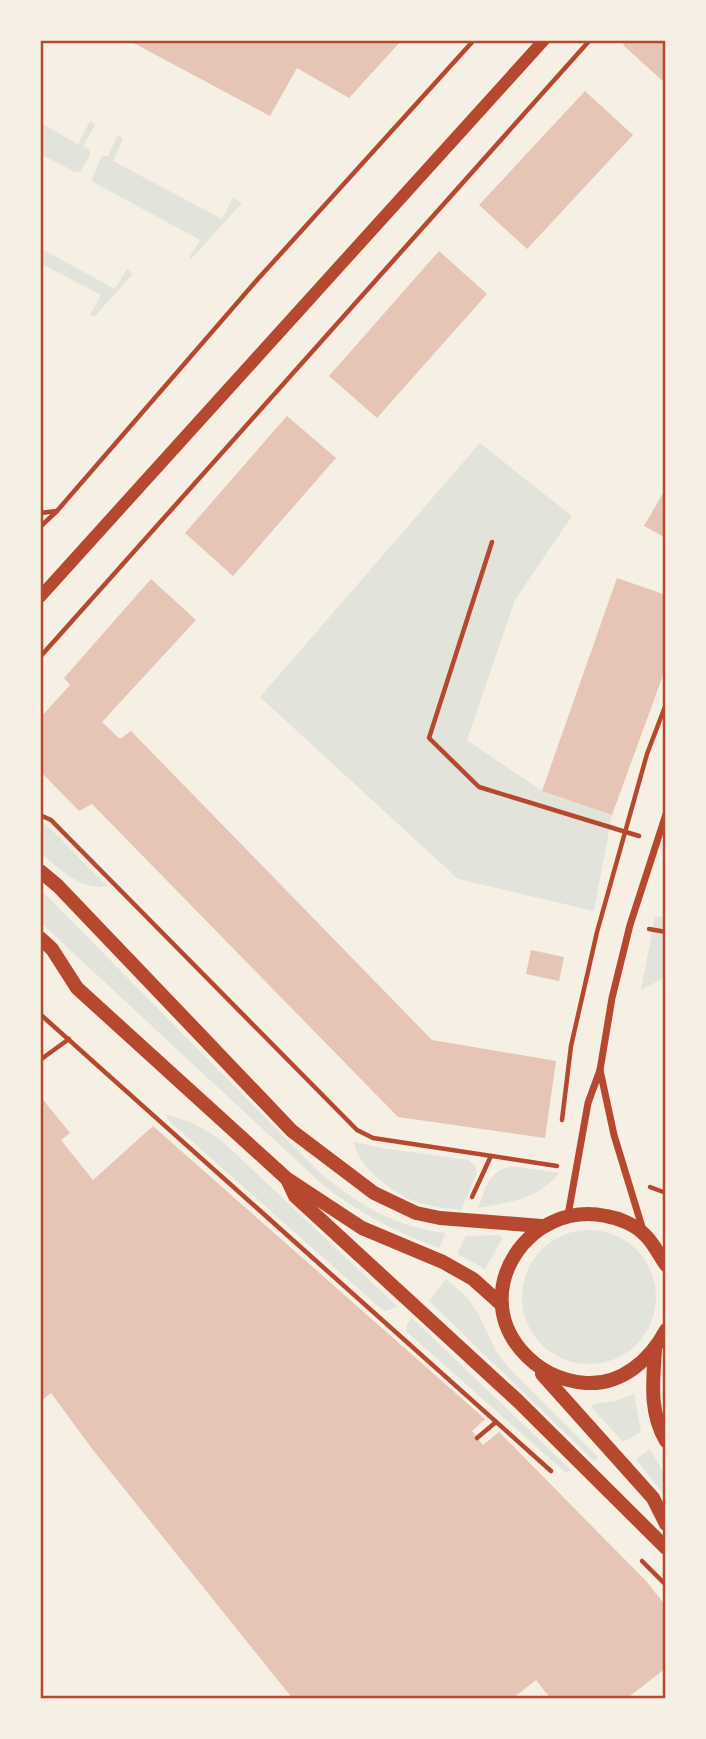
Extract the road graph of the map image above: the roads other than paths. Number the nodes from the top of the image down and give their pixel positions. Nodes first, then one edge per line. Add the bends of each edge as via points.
1 (544, 40) edge
2 (40, 597) edge
3 (666, 814) edge
4 (40, 871) edge
5 (40, 938) edge
6 (600, 1070) junction
7 (286, 1178) junction
8 (568, 1214) junction
9 (541, 1226) junction
10 (644, 1234) junction
11 (663, 1258) edge
12 (502, 1305) junction
13 (665, 1334) edge
14 (655, 1350) junction
15 (532, 1363) junction
16 (666, 1441) edge
17 (666, 1524) edge
18 (666, 1548) edge

1 - 2 street
3 - 6 street via 624,950
4 - 9 main road via 292,1131 373,1193 416,1213 440,1218
5 - 7 main road via 52,948 78,988
6 - 8 street via 588,1103
6 - 10 street
7 - 12 main road via 362,1228 473,1279
7 - 18 main road via 295,1196 509,1392
8 - 9 main road
8 - 10 main road via 590,1212 618,1218
9 - 12 main road via 516,1251 503,1282
10 - 11 main road
12 - 15 main road via 516,1344
13 - 14 main road
14 - 15 main road via 616,1378 588,1383 557,1378
14 - 16 main road via 653,1407
15 - 17 main road via 653,1498

